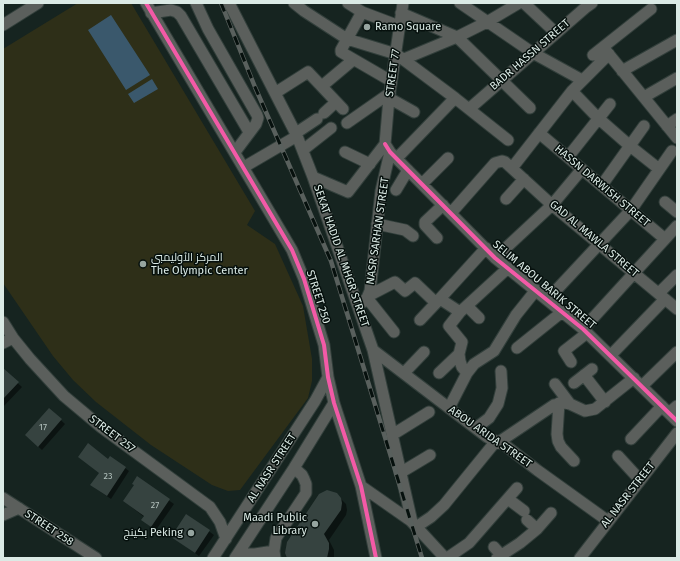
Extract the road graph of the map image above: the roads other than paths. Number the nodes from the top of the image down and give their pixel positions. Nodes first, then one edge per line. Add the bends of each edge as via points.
1 (38, 3) edge
2 (196, 3) edge
3 (229, 3) edge
4 (294, 3) edge
5 (348, 3) edge
6 (460, 3) edge
7 (519, 3) edge
8 (524, 3) edge
9 (585, 4) edge
10 (149, 8) edge
11 (402, 8) edge
12 (651, 9) dead end
13 (362, 12) junction
14 (488, 22) junction
15 (3, 24) edge
16 (399, 26) junction
17 (556, 33) junction
18 (457, 37) junction
19 (347, 39) junction
20 (677, 40) edge
21 (606, 51) junction
22 (533, 53) junction
23 (593, 55) dead end
24 (400, 56) junction
25 (353, 60) junction
26 (622, 71) junction
27 (677, 78) edge
28 (502, 80) junction
29 (582, 80) junction
30 (392, 81) junction
31 (322, 86) junction
32 (572, 91) junction
33 (275, 93) junction
34 (390, 95) junction
35 (644, 97) junction
36 (456, 98) junction
37 (610, 104) dead end
38 (530, 108) dead end
39 (469, 109) junction
40 (414, 112) dead end
41 (598, 118) junction
42 (677, 119) edge
43 (347, 123) dead end
44 (644, 126) dead end
45 (667, 126) junction
46 (331, 128) dead end
47 (249, 132) junction
48 (539, 133) junction
49 (296, 135) junction
50 (677, 138) edge
51 (508, 140) dead end
52 (630, 146) junction
53 (303, 150) junction
54 (672, 151) dead end
55 (235, 152) junction
56 (345, 152) dead end
57 (391, 152) junction
58 (568, 157) junction
59 (448, 158) dead end
60 (370, 164) junction
61 (244, 167) junction
62 (512, 168) junction
63 (582, 169) junction
64 (659, 169) junction
65 (408, 170) junction
66 (313, 177) junction
67 (524, 179) junction
68 (422, 184) junction
69 (602, 185) junction
70 (396, 190) dead end
71 (506, 199) dead end
72 (665, 202) dead end
73 (552, 205) junction
74 (447, 209) junction
75 (631, 210) junction
76 (677, 212) edge
77 (377, 224) junction
78 (677, 226) edge
79 (413, 236) dead end
80 (437, 238) dead end
81 (665, 239) junction
82 (599, 244) junction
83 (486, 248) junction
84 (495, 258) junction
85 (508, 268) junction
86 (634, 273) junction
87 (677, 275) edge
88 (536, 290) junction
89 (662, 296) junction
90 (368, 297) junction
91 (547, 300) junction
92 (438, 301) junction
93 (357, 304) junction
94 (464, 309) junction
95 (677, 309) edge
96 (562, 312) junction
97 (479, 318) dead end
98 (420, 320) dead end
99 (3, 322) edge
100 (585, 331) junction
101 (394, 332) dead end
102 (8, 340) edge
103 (517, 348) dead end
104 (373, 350) junction
105 (424, 352) dead end
106 (677, 352) edge
107 (459, 354) junction
108 (610, 356) junction
109 (571, 362) dead end
110 (501, 371) dead end
111 (467, 372) junction
112 (404, 373) junction
113 (439, 373) dead end
114 (328, 377) junction
115 (634, 378) junction
116 (574, 383) dead end
117 (555, 384) dead end
118 (642, 386) junction
119 (605, 402) junction
120 (334, 403) junction
121 (565, 403) junction
122 (449, 408) junction
123 (671, 411) edge
124 (429, 412) dead end
125 (476, 428) junction
126 (677, 433) edge
127 (392, 435) junction
128 (631, 439) dead end
129 (497, 441) junction
130 (430, 455) dead end
131 (618, 456) dead end
132 (574, 461) dead end
133 (294, 468) junction
134 (400, 473) junction
135 (640, 480) junction
136 (361, 486) junction
137 (517, 488) dead end
138 (3, 498) edge
139 (508, 499) junction
140 (19, 508) junction
141 (552, 513) dead end
142 (3, 515) edge
143 (608, 521) junction
144 (414, 525) junction
145 (537, 529) junction
146 (226, 539) junction
147 (80, 554) edge
148 (501, 554) edge
149 (275, 555) edge
150 (236, 556) edge
151 (96, 558) edge
152 (213, 558) edge
153 (376, 558) edge
154 (446, 558) edge
155 (580, 558) edge

1 - 15 street
2 - 47 street via 257,115 257,121
3 - 33 street, SEKAT HADID AL MHGR STREET
4 - 19 street
5 - 13 street
6 - 14 street
7 - 14 street
8 - 17 street
9 - 17 street, BADR HASSN STREET
10 - 47 street via 171,10 181,16
10 - 55 street, STREET 250
11 - 16 street, STREET 77
11 - 18 street
12 - 21 street
13 - 16 street
13 - 19 street
14 - 18 street
14 - 22 street
16 - 24 street, STREET 77
17 - 22 street, BADR HASSN STREET
18 - 24 street
18 - 28 street
19 - 24 street
19 - 25 street via 341,52
20 - 26 street
21 - 23 street
21 - 26 street
21 - 29 street
22 - 28 street, BADR HASSN STREET
22 - 29 street
24 - 30 street, STREET 77
24 - 36 street
25 - 30 street
25 - 31 street
26 - 35 street
27 - 35 street
28 - 38 street
28 - 39 street, BADR HASSN STREET
29 - 32 street
30 - 34 street, STREET 77
31 - 33 street via 308,72
31 - 49 street via 340,106 320,116
32 - 41 street
32 - 48 street
33 - 49 street, SEKAT HADID AL MHGR STREET
34 - 40 street
34 - 43 street
34 - 57 street, STREET 77
35 - 45 street
36 - 39 street
36 - 57 street
37 - 41 street
39 - 51 street
41 - 52 street
41 - 58 street
42 - 45 street
44 - 52 street
45 - 50 street
46 - 53 street
47 - 55 street
48 - 58 street, HASSN DARWISH STREET
48 - 62 street
49 - 53 street, SEKAT HADID AL MHGR STREET
49 - 61 street
52 - 64 street
52 - 69 street
53 - 66 street, SEKAT HADID AL MHGR STREET
54 - 64 street
55 - 61 street, STREET 250
56 - 60 street
57 - 60 street
57 - 65 street, SELIM ABOU BARIK STREET
57 - 77 street, NASR SARHAN STREET via 381,191
58 - 63 street, HASSN DARWISH STREET
59 - 68 street
60 - 66 street via 350,191 346,192
61 - 114 street, STREET 250 via 292,250 304,279 324,345
62 - 67 street, GAD AL MAWLA STREET
62 - 74 street via 502,161 495,163
63 - 69 street, HASSN DARWISH STREET
63 - 73 street
64 - 75 street
65 - 68 street, SELIM ABOU BARIK STREET
65 - 70 street
66 - 93 street, SEKAT HADID AL MHGR STREET
67 - 71 street
67 - 73 street, GAD AL MAWLA STREET
68 - 74 street, SELIM ABOU BARIK STREET
69 - 75 street, HASSN DARWISH STREET
72 - 76 street
73 - 82 street, GAD AL MAWLA STREET
73 - 84 street
74 - 80 street via 425,222
74 - 83 street, SELIM ABOU BARIK STREET
75 - 81 street, HASSN DARWISH STREET
75 - 82 street
77 - 79 street via 405,230
77 - 90 street, NASR SARHAN STREET
78 - 81 street
81 - 86 street
82 - 86 street, GAD AL MAWLA STREET
82 - 91 street
83 - 84 street, SELIM ABOU BARIK STREET
83 - 92 street
84 - 85 street, SELIM ABOU BARIK STREET
85 - 88 street, SELIM ABOU BARIK STREET
85 - 94 street
86 - 89 street, GAD AL MAWLA STREET
86 - 100 street
87 - 89 street
88 - 91 street, SELIM ABOU BARIK STREET
88 - 111 street via 516,315 494,351 474,364
89 - 95 street, GAD AL MAWLA STREET
89 - 108 street
90 - 92 street via 395,282 405,291 415,283
90 - 93 street, NASR SARHAN STREET
90 - 101 street
91 - 96 street, SELIM ABOU BARIK STREET
92 - 94 street
92 - 98 street
93 - 104 street, SEKAT HADID AL MHGR STREET
94 - 97 street
94 - 107 street via 449,326 462,342
96 - 100 street, SELIM ABOU BARIK STREET
96 - 103 street
99 - 102 street, STREET 257
100 - 108 street, SELIM ABOU BARIK STREET
100 - 109 street via 564,351
102 - 146 street, STREET 257 via 64,396 101,427 210,507 220,522
104 - 112 street, ABOU ARIDA STREET
104 - 127 street, SEKAT HADID AL MHGR STREET
105 - 112 street
106 - 118 street
107 - 111 street via 462,367
107 - 113 street
108 - 115 street, SELIM ABOU BARIK STREET
110 - 125 street via 502,388 498,404 489,418
111 - 122 street
112 - 122 street, ABOU ARIDA STREET
114 - 120 street, STREET 250
114 - 146 street, AL NASR STREET
115 - 118 street, SELIM ABOU BARIK STREET
115 - 119 street
116 - 119 street via 588,372
117 - 121 street
118 - 123 street, SELIM ABOU BARIK STREET
119 - 121 street via 592,411
120 - 133 street, AL NASR STREET
120 - 136 street, STREET 250
121 - 129 street via 550,408
121 - 132 street via 557,428 558,441
122 - 125 street, ABOU ARIDA STREET
123 - 128 street
124 - 127 street
125 - 129 street, ABOU ARIDA STREET
126 - 135 street, AL NASR STREET
127 - 134 street, SEKAT HADID AL MHGR STREET
129 - 143 street, ABOU ARIDA STREET
129 - 144 street via 444,505 431,517
130 - 134 street
131 - 135 street
133 - 149 street via 304,479 306,493 276,538
133 - 150 street, AL NASR STREET
134 - 144 street, SEKAT HADID AL MHGR STREET
135 - 143 street, AL NASR STREET
136 - 144 street
136 - 153 street, STREET 250
137 - 139 street
138 - 140 street, STREET 258
139 - 145 street
139 - 154 street via 469,542
140 - 142 street
140 - 147 street, STREET 258
141 - 145 street
143 - 155 street, AL NASR STREET
144 - 154 street
145 - 148 street
146 - 152 street, AL NASR STREET
147 - 151 street, STREET 258
149 - 150 street

